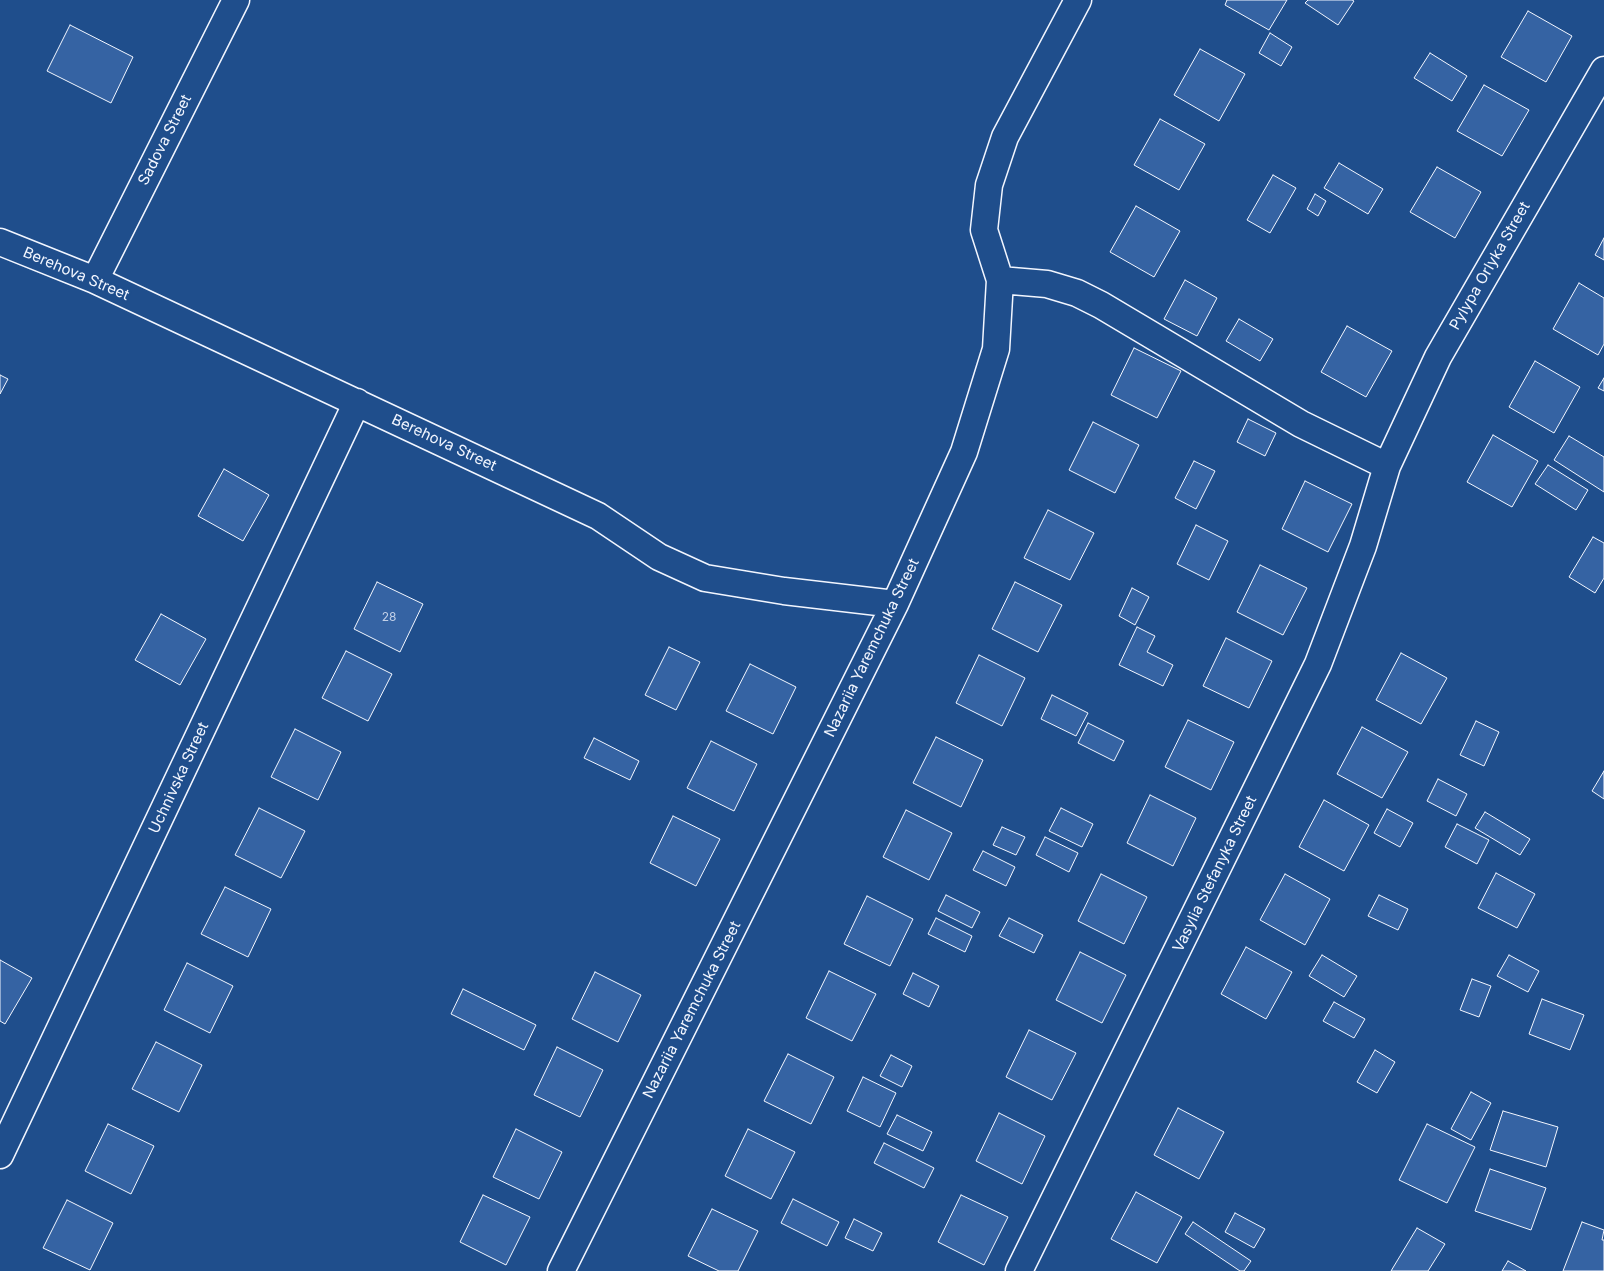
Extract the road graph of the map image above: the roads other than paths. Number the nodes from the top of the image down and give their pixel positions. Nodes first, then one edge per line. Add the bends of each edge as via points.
1 (236, 0) edge
2 (1078, 0) edge
3 (1604, 70) edge
4 (0, 242) edge
5 (95, 280) junction
6 (1000, 280) junction
7 (357, 402) junction
8 (1387, 466) junction
9 (895, 604) junction
10 (0, 1155) edge
11 (561, 1271) edge
12 (1019, 1271) edge

1 - 5 street, Sadova Street
2 - 6 street, Nazariia Yaremchuka Street via 1005,137 989,185 984,230
3 - 8 street, Pylypa Orlyka Street via 1438,357
4 - 5 street, Berehova Street
5 - 7 street, Berehova Street
6 - 8 street via 1047,284 1077,293 1301,424
6 - 9 street, Nazariia Yaremchuka Street via 996,349 964,452
7 - 9 street, Berehova Street via 598,516 659,557 704,578
7 - 10 street, Uchnivska Street
8 - 12 street, Vasylia Stefanyka Street via 1363,546 1318,664
9 - 11 street, Nazariia Yaremchuka Street

